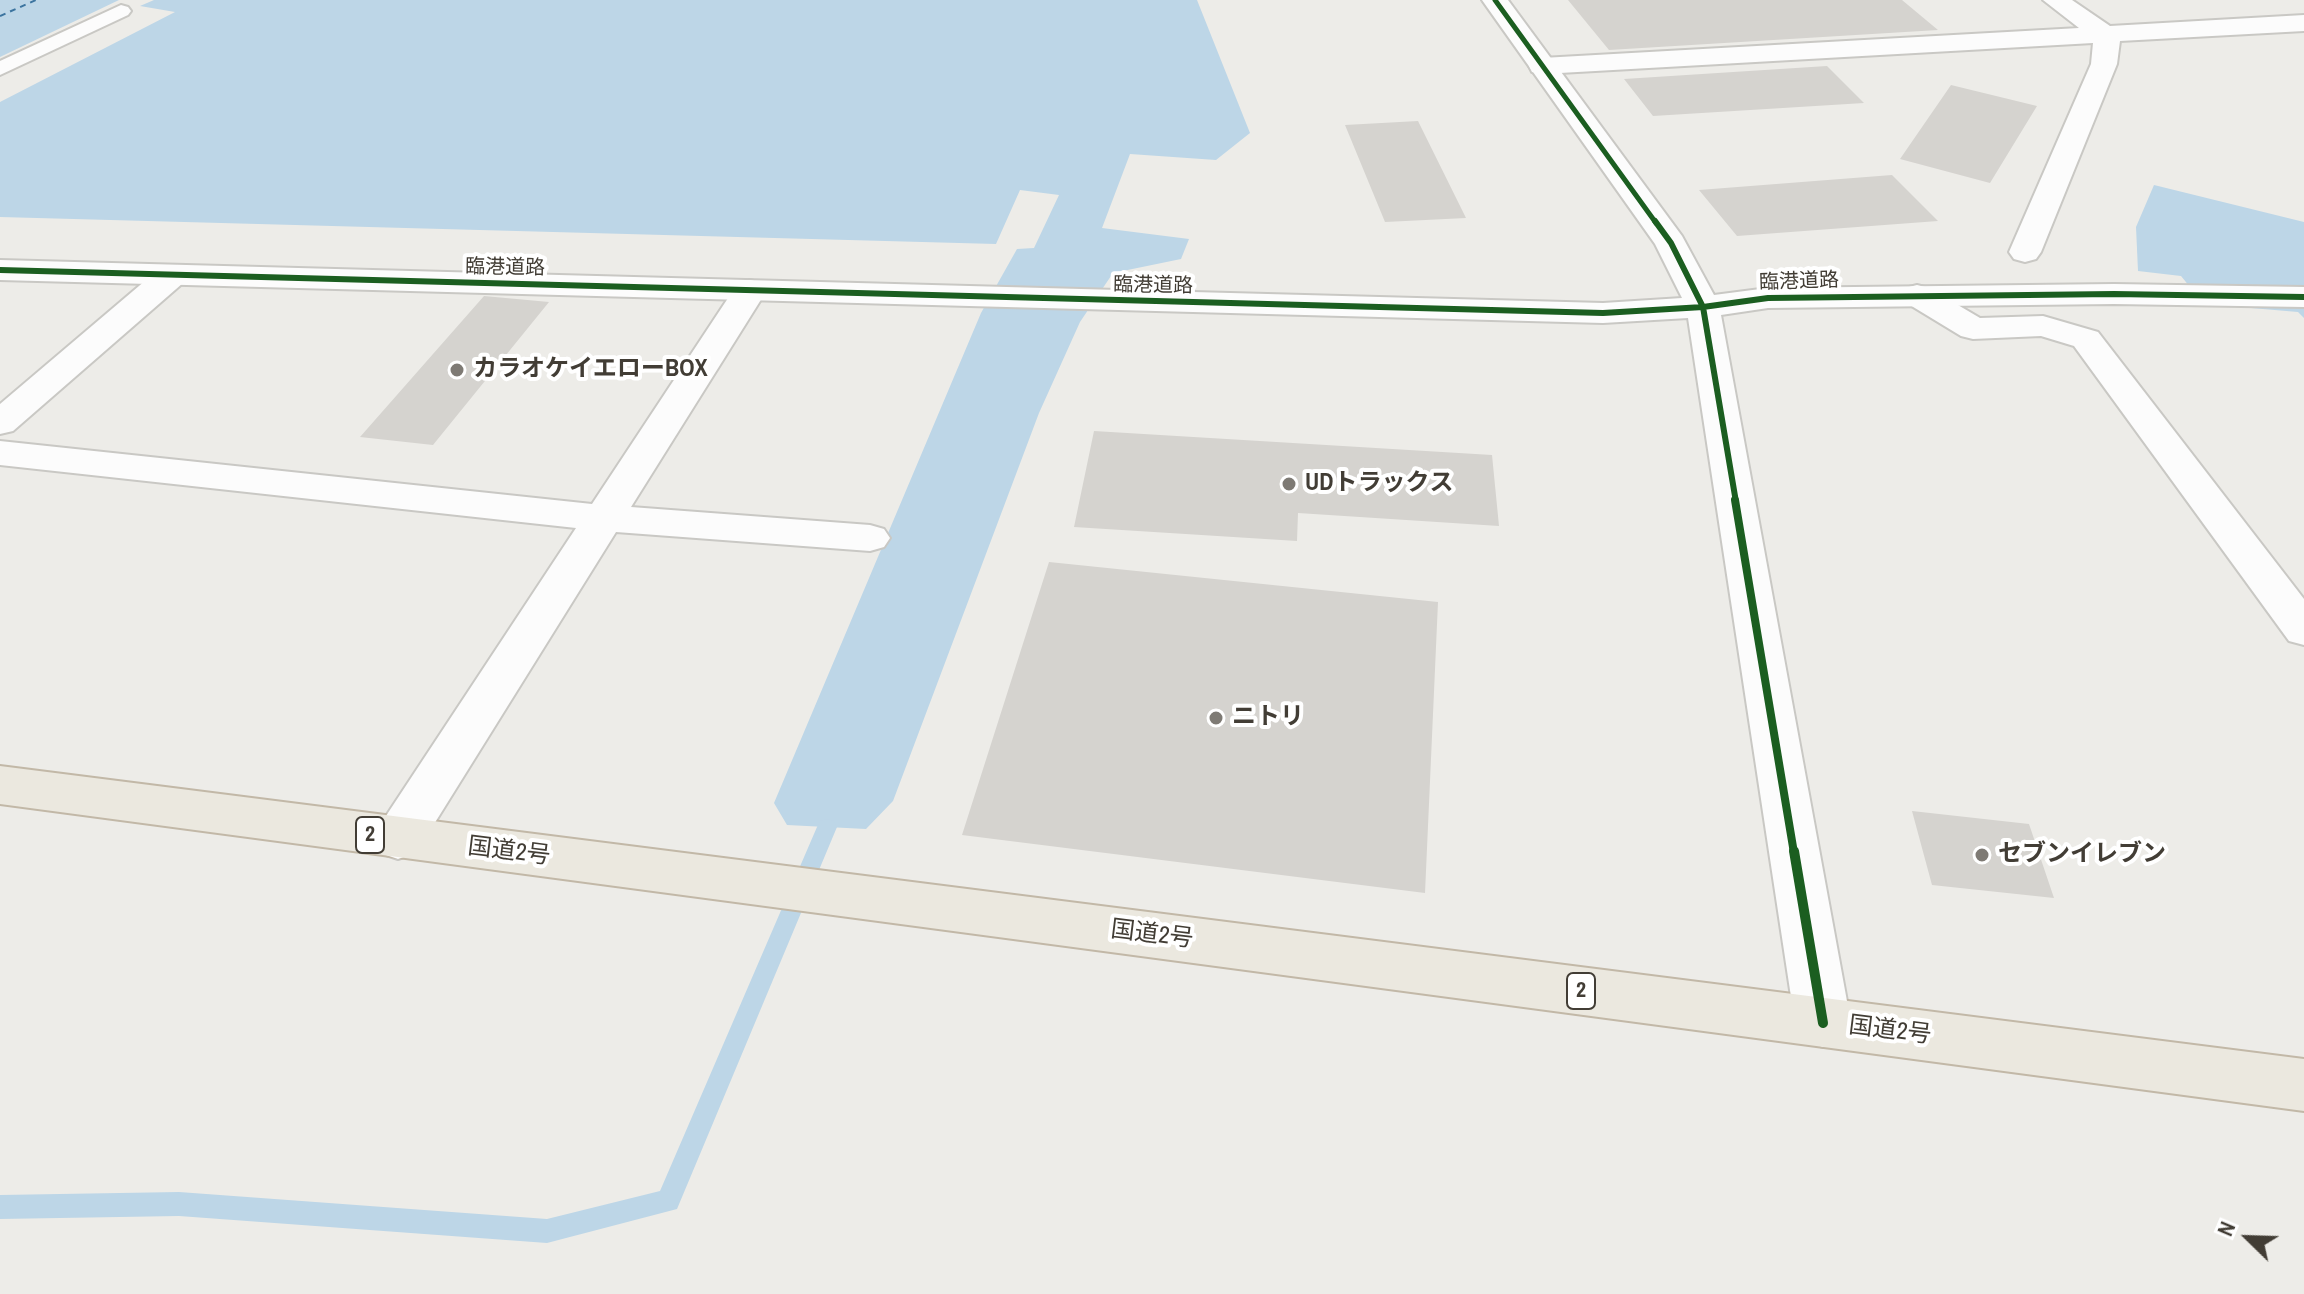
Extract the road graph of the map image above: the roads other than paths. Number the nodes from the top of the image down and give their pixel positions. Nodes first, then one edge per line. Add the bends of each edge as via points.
1 (1495, 0) edge
2 (2056, 0) edge
3 (121, 11) dead end
4 (2304, 23) edge
5 (2107, 36) junction
6 (1542, 66) junction
7 (0, 69) edge
8 (2025, 252) dead end
9 (0, 270) edge
10 (171, 276) junction
11 (750, 290) junction
12 (1917, 295) junction
13 (2304, 297) edge
14 (1703, 307) junction
15 (0, 423) edge
16 (0, 453) edge
17 (603, 518) junction
18 (870, 538) dead end
19 (2304, 630) edge
20 (0, 785) edge
21 (398, 839) junction
22 (1823, 1023) junction
23 (2304, 1085) edge

1 - 6 street
2 - 5 street
3 - 7 lane
4 - 5 street
5 - 6 street
5 - 8 street via 2104,64
6 - 14 street via 1671,243
9 - 10 street, 臨港道路
10 - 11 street, 臨港道路
10 - 15 street
11 - 14 street, 臨港道路 via 1603,313
11 - 17 street
12 - 13 street, 臨港道路
12 - 14 street, 臨港道路 via 1768,298
12 - 19 street via 1973,329 2043,326 2086,339
14 - 22 street
16 - 17 street
17 - 18 street
17 - 21 street
20 - 21 highway, 国道2号 / 2
21 - 22 highway, 国道2号 / 2
22 - 23 highway, 国道2号 / 2

